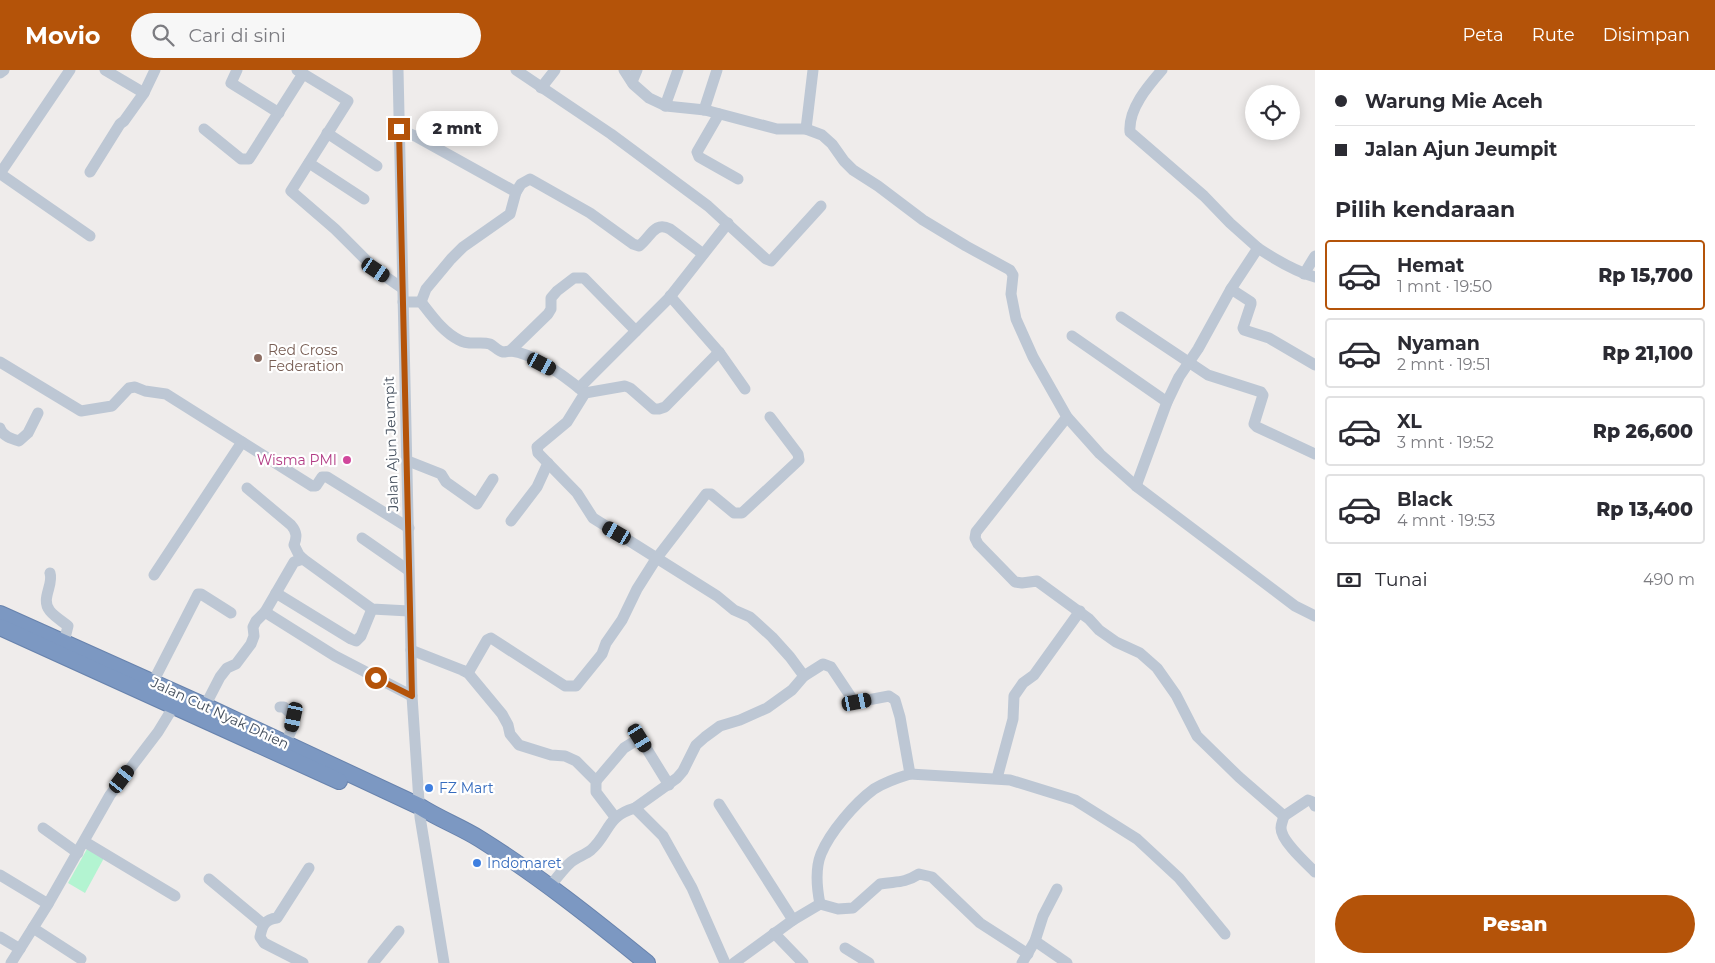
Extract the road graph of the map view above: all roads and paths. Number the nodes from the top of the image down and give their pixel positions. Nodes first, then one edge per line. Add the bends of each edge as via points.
1 (4, 70) edge
2 (70, 70) edge
3 (105, 70) edge
4 (155, 70) edge
5 (237, 70) edge
6 (398, 70) edge
7 (516, 70) edge
8 (555, 70) edge
9 (624, 70) edge
10 (637, 70) edge
11 (678, 70) edge
12 (717, 70) edge
13 (813, 70) edge
14 (300, 72) edge
15 (1160, 72) edge
16 (0, 73) edge
17 (632, 82) junction
18 (541, 88) junction
19 (144, 92) junction
20 (665, 106) junction
21 (704, 110) junction
22 (279, 114) junction
23 (719, 114) junction
24 (204, 129) dead end
25 (399, 129) junction
26 (806, 129) junction
27 (327, 133) junction
28 (308, 162) junction
29 (377, 166) dead end
30 (90, 172) dead end
31 (738, 179) dead end
32 (516, 192) junction
33 (364, 198) dead end
34 (821, 206) dead end
35 (728, 223) junction
36 (90, 236) dead end
37 (1258, 248) junction
38 (703, 254) junction
39 (1315, 256) edge
40 (1309, 276) edge
41 (402, 288) junction
42 (1231, 289) junction
43 (670, 296) junction
44 (403, 302) junction
45 (421, 302) junction
46 (1121, 317) dead end
47 (636, 330) junction
48 (1072, 336) dead end
49 (510, 351) junction
50 (719, 352) junction
51 (0, 362) edge
52 (1189, 362) junction
53 (1315, 365) edge
54 (745, 388) dead end
55 (582, 391) junction
56 (1166, 402) junction
57 (38, 413) dead end
58 (770, 417) dead end
59 (1067, 417) junction
60 (0, 428) edge
61 (242, 442) junction
62 (1315, 454) edge
63 (408, 461) junction
64 (548, 463) junction
65 (493, 479) dead end
66 (1136, 486) junction
67 (247, 488) dead end
68 (510, 521) dead end
69 (408, 528) junction
70 (362, 538) dead end
71 (303, 559) junction
72 (656, 559) junction
73 (408, 570) junction
74 (50, 573) dead end
75 (154, 575) dead end
76 (276, 592) junction
77 (372, 610) junction
78 (409, 611) junction
79 (1080, 611) junction
80 (265, 612) junction
81 (231, 613) dead end
82 (0, 614) edge
83 (1315, 616) edge
84 (0, 627) edge
85 (64, 642) junction
86 (411, 650) junction
87 (468, 673) junction
88 (804, 676) junction
89 (153, 682) junction
90 (412, 696) junction
91 (177, 701) junction
92 (205, 706) junction
93 (280, 707) dead end
94 (285, 744) junction
95 (910, 774) junction
96 (997, 778) junction
97 (596, 780) junction
98 (669, 785) junction
99 (719, 804) dead end
100 (1315, 806) edge
101 (635, 808) junction
102 (426, 814) junction
103 (1284, 816) junction
104 (615, 817) junction
105 (43, 828) dead end
106 (85, 842) junction
107 (78, 853) junction
108 (309, 868) dead end
109 (1315, 872) edge
110 (0, 875) edge
111 (209, 879) dead end
112 (550, 886) junction
113 (1057, 889) dead end
114 (175, 896) dead end
115 (48, 904) junction
116 (820, 904) junction
117 (793, 920) junction
118 (263, 924) junction
119 (33, 928) junction
120 (398, 931) dead end
121 (774, 933) junction
122 (1225, 934) dead end
123 (0, 937) edge
124 (1035, 942) junction
125 (845, 948) dead end
126 (20, 949) junction
127 (1025, 958) edge
128 (82, 961) edge
129 (11, 963) edge
130 (302, 963) edge
131 (373, 963) edge
132 (444, 963) edge
133 (647, 963) edge
134 (725, 963) edge
135 (734, 963) edge
136 (803, 963) edge
137 (869, 963) edge
138 (1067, 963) edge

1 - 16 street
2 - 36 street via 0,172
3 - 19 street
4 - 19 street
5 - 22 street via 230,83
6 - 25 street, Jalan Ajun Jeumpit
7 - 18 street
8 - 18 street
9 - 17 street
10 - 17 street
11 - 20 street
12 - 21 street
13 - 26 street
14 - 22 street
14 - 27 street via 348,101
15 - 37 street via 1133,111 1130,132
17 - 20 street
18 - 35 street via 611,134
19 - 30 street
20 - 21 street
21 - 23 street
22 - 24 street via 253,156 246,160
23 - 26 street via 777,129
23 - 31 street via 697,152 700,157
25 - 32 street
25 - 41 street, Jalan Ajun Jeumpit
26 - 59 street via 824,137 850,167 923,220 1010,270 1016,319
27 - 28 street
27 - 29 street
28 - 33 street
28 - 41 street via 291,191 376,270
32 - 38 street via 530,179 590,213 633,244 639,246 657,227 664,226
32 - 45 street via 510,214 463,247 426,289
34 - 35 street via 771,261
35 - 38 street
37 - 40 street
37 - 42 street
38 - 43 street
39 - 40 street
41 - 44 street, Jalan Ajun Jeumpit
42 - 52 street
42 - 53 street via 1251,302 1244,330 1269,338
43 - 47 street
43 - 50 street
44 - 45 street
44 - 63 street, Jalan Ajun Jeumpit
45 - 49 street via 440,325 459,340
46 - 52 street
47 - 49 street via 584,278 574,278 557,291 551,298 548,314
47 - 55 street
48 - 56 street
49 - 55 street via 546,366
50 - 54 street
50 - 55 street via 659,409 654,409 625,386
51 - 61 street via 81,411 112,406 129,388 166,394
52 - 56 street
52 - 62 street via 1208,376 1261,392 1263,395 1254,424
55 - 64 street via 567,422 537,447 538,453
56 - 66 street
57 - 60 street via 28,433 19,441 11,439
58 - 72 street via 798,454 799,460 742,513 734,513 711,494 706,494
59 - 66 street via 1100,454
59 - 79 street via 976,532 975,538 1016,582 1037,581
61 - 69 street via 312,486 327,477
61 - 75 street
63 - 65 street via 441,474 446,482 477,504
63 - 69 street, Jalan Ajun Jeumpit
64 - 68 street via 537,487
64 - 72 street via 577,493 593,518
66 - 83 street via 1295,606
67 - 71 street via 292,525 297,538 294,545
69 - 73 street, Jalan Ajun Jeumpit
70 - 73 street
71 - 76 street via 294,562
71 - 77 street
72 - 87 street via 602,654 576,686 566,686 491,638
72 - 88 street via 750,617 772,637
73 - 78 street, Jalan Ajun Jeumpit
74 - 85 street via 52,578 46,596 48,609 68,626
76 - 77 street via 356,640 361,636
76 - 80 street
77 - 78 street
78 - 86 street, Jalan Ajun Jeumpit
79 - 96 street via 1034,675 1014,696 1012,719
79 - 103 street via 1099,630 1140,653 1157,668 1176,695 1197,736
80 - 90 street via 334,656
80 - 92 street via 253,627 251,644 236,664 227,668
81 - 89 street via 198,594
82 - 85 highway, Jalan Cut Nyak Dhien
84 - 91 highway, Jalan Cut Nyak Dhien
85 - 89 highway, Jalan Cut Nyak Dhien
86 - 87 street
86 - 90 street, Jalan Ajun Jeumpit
87 - 97 street via 502,714 510,734 519,745 576,761
88 - 95 street via 823,664 831,667 857,702 892,697 900,717
88 - 98 street via 792,690 767,708 720,726 704,737 696,745 684,771
89 - 91 highway, Jalan Cut Nyak Dhien
90 - 102 street, Jalan Ajun Jeumpit
91 - 92 highway, Jalan Cut Nyak Dhien
91 - 102 highway, Jalan Cut Nyak Dhien
91 - 106 street via 158,732 110,795
92 - 94 highway, Jalan Cut Nyak Dhien
93 - 94 street via 294,717
94 - 102 highway, Jalan Cut Nyak Dhien
95 - 96 street
95 - 116 street via 874,790 832,834 818,867
96 - 122 street via 1076,800 1137,839 1179,878
97 - 98 street via 637,733
97 - 104 street via 596,792
98 - 101 street
99 - 117 street
100 - 103 street via 1308,800
101 - 104 street
101 - 134 street via 663,836 692,888
102 - 112 highway, Jalan Cut Nyak Dhien via 478,837
102 - 132 street, Jalan Ajun Jeumpit
103 - 109 street via 1282,834
104 - 112 street via 590,851 572,861
105 - 107 street
106 - 107 street
106 - 114 street
107 - 115 street
108 - 118 street via 277,918 270,918
110 - 115 street
111 - 118 street
112 - 133 highway, Jalan Cut Nyak Dhien
113 - 124 street via 1043,916
115 - 119 street
116 - 117 street
116 - 127 street via 838,909 853,908 880,884 899,883 919,874 932,877 980,923
117 - 121 street
118 - 130 street via 260,937 264,943
119 - 126 street
119 - 128 street
120 - 131 street
121 - 135 street
121 - 136 street
123 - 126 street
124 - 127 street
124 - 138 street
125 - 137 street
126 - 129 street

